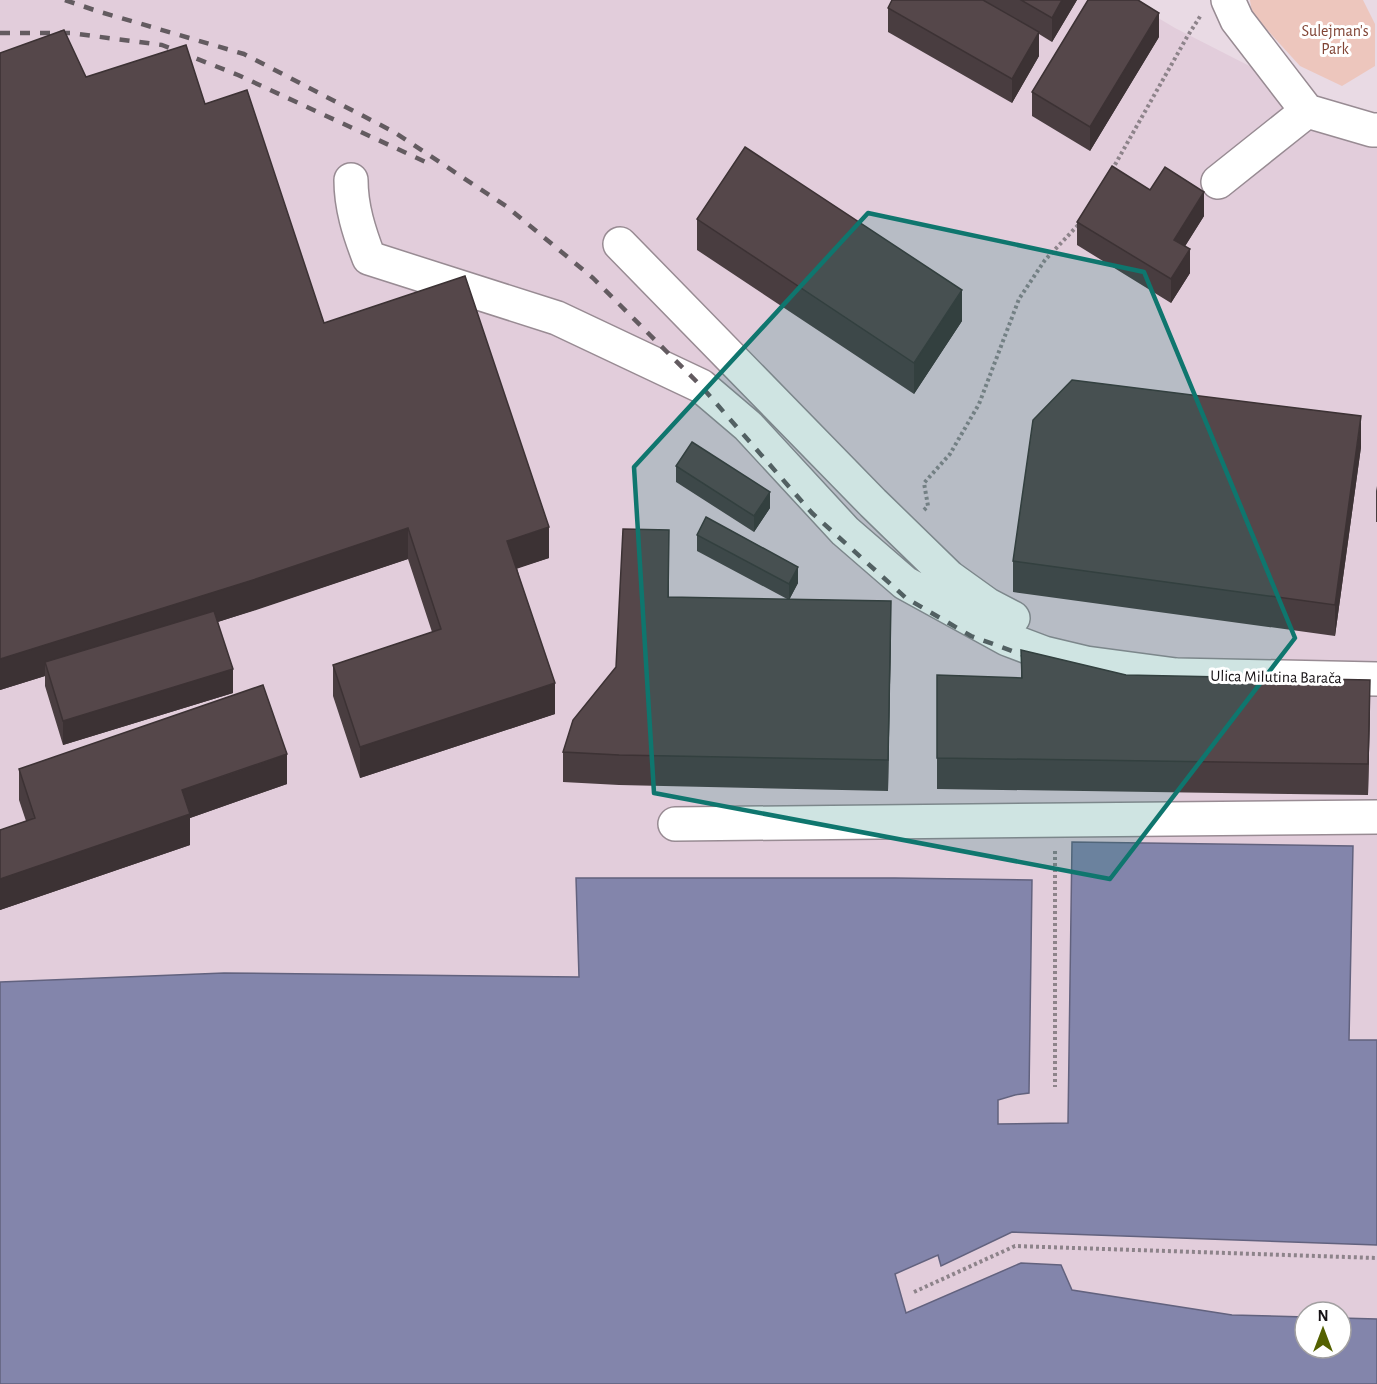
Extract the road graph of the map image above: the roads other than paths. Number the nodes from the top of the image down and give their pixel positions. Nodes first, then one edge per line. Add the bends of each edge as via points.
1 (1228, 0) edge
2 (1307, 111) junction
3 (1376, 128) edge
4 (351, 180) dead end
5 (1218, 182) dead end
6 (620, 244) dead end
7 (1176, 675) junction
8 (1377, 679) edge
9 (1377, 817) edge
10 (675, 824) dead end

1 - 2 street via 1237,20
2 - 3 street
2 - 5 street
4 - 7 street via 357,228 369,258 557,318 700,386 748,426 845,531 905,583 1007,639 1044,653
6 - 7 street via 949,577 988,606 1034,629
7 - 8 street, Ulica Milutina Barača
9 - 10 street

